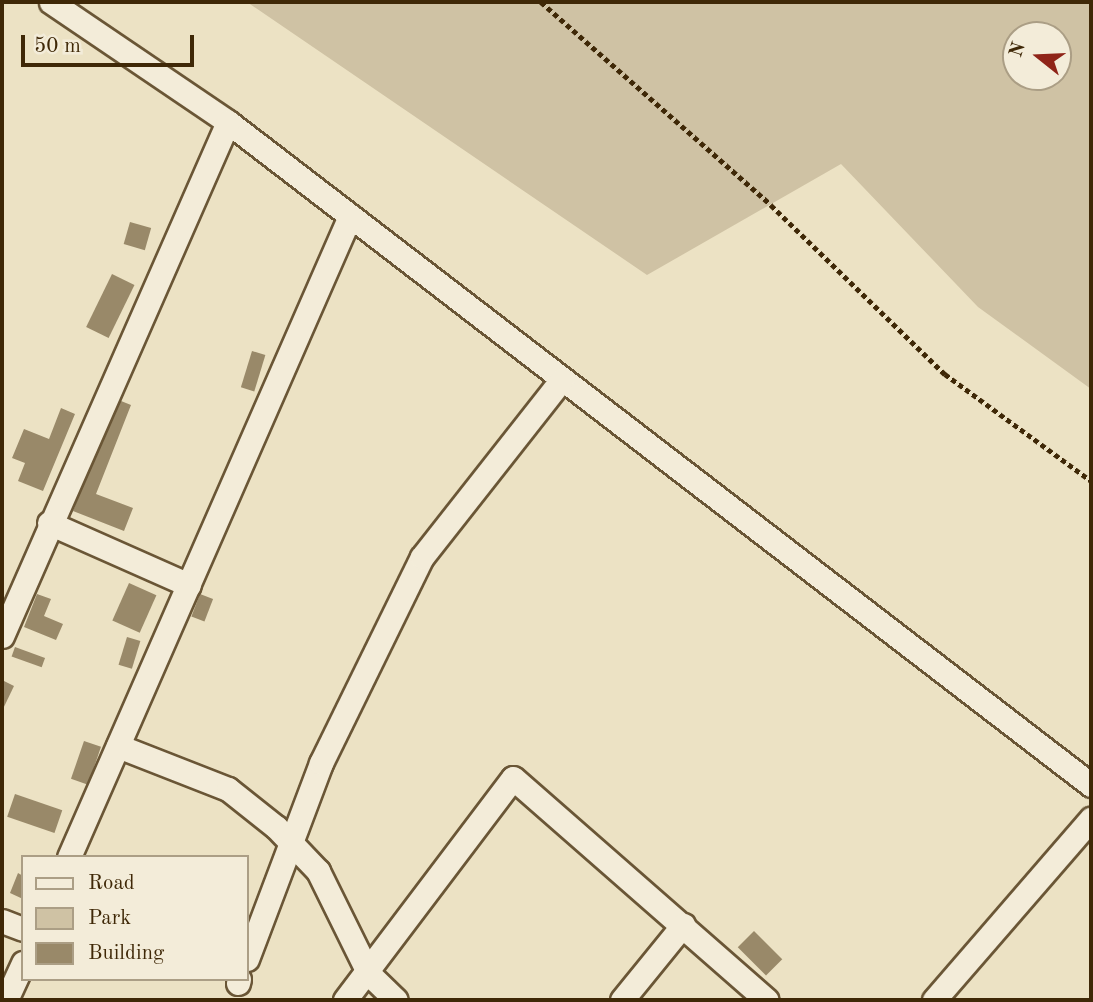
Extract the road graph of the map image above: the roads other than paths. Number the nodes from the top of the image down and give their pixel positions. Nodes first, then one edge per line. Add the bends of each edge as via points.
1 (51, 2) edge
2 (228, 122) junction
3 (350, 216) junction
4 (562, 379) junction
5 (50, 523) junction
6 (189, 584) junction
7 (2, 636) edge
8 (118, 746) junction
9 (1091, 785) edge
10 (1091, 819) edge
11 (290, 842) junction
12 (70, 855) edge
13 (2, 921) edge
14 (683, 925) junction
15 (21, 928) edge
16 (248, 956) edge
17 (21, 966) edge
18 (369, 974) junction
19 (6, 1000) edge
20 (345, 1000) edge
21 (396, 1000) edge
22 (622, 1000) edge
23 (767, 1000) edge
24 (934, 1000) edge

1 - 2 street
2 - 3 street
2 - 5 street
3 - 4 street
3 - 6 street
4 - 9 street
4 - 11 street via 422,557
5 - 6 street
5 - 7 street
6 - 8 street
8 - 11 street via 228,789
8 - 12 street
10 - 24 street
11 - 16 street
11 - 18 street via 318,872
13 - 15 street
14 - 18 street via 513,778
14 - 22 street
14 - 23 street
17 - 19 street
18 - 20 street
18 - 21 street

